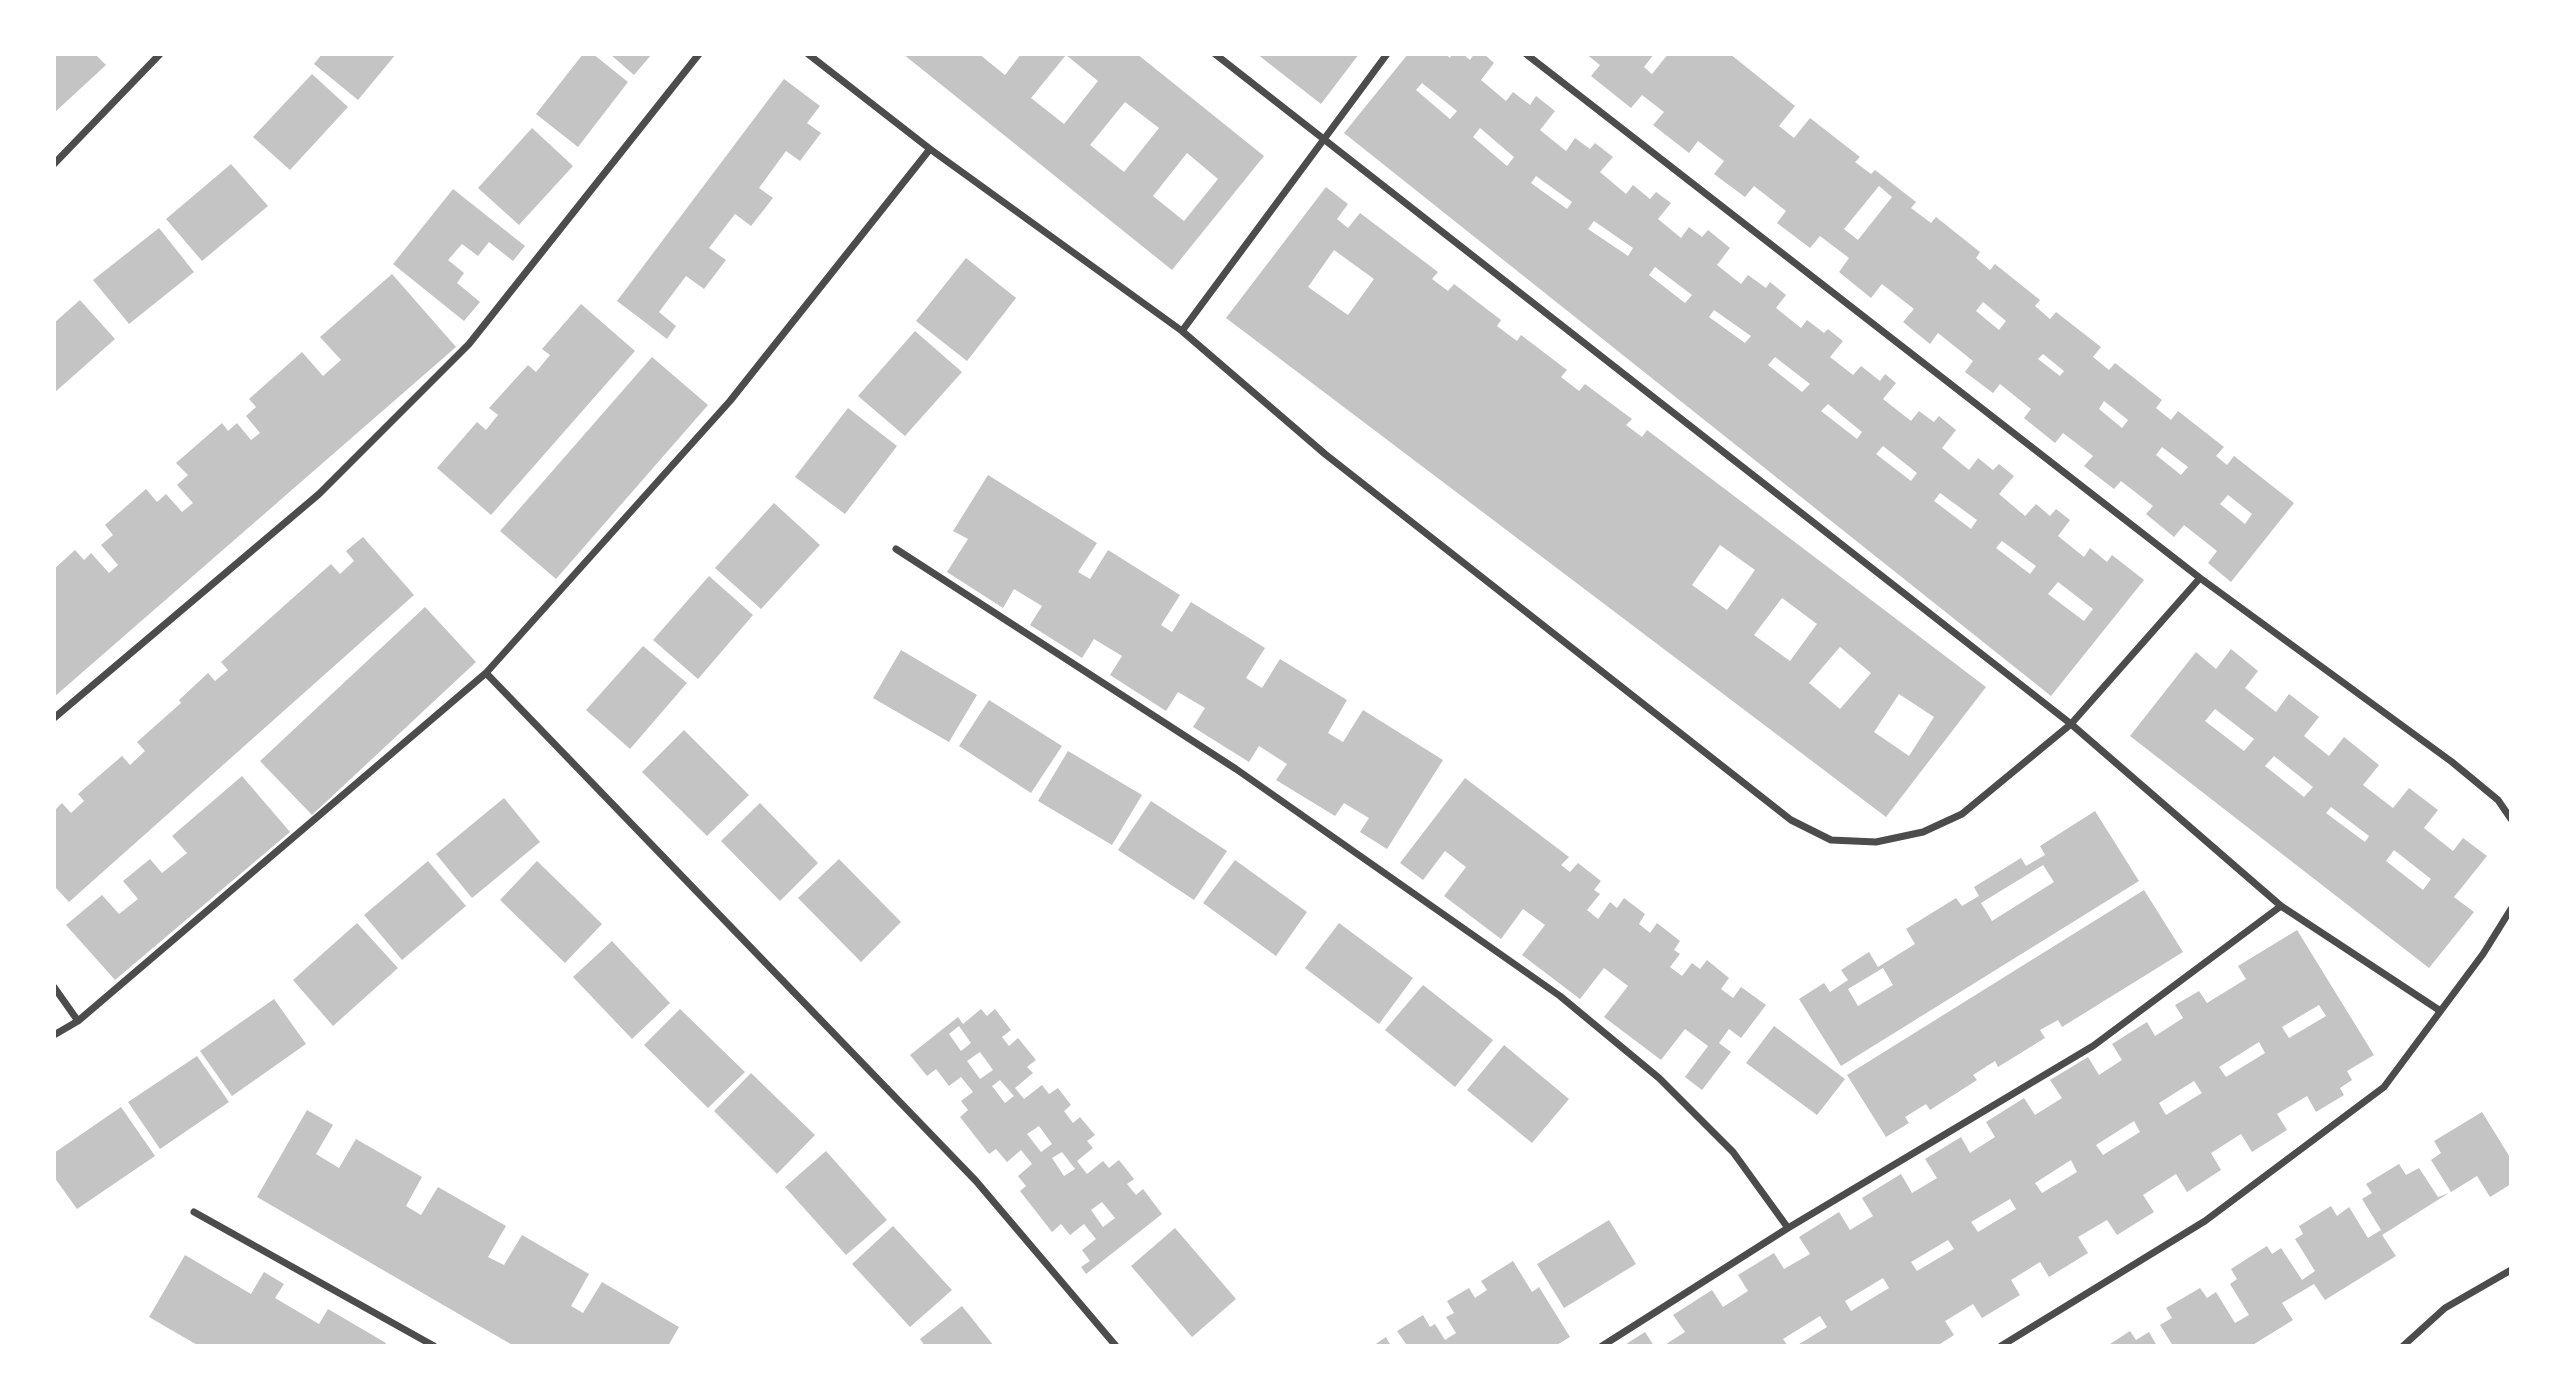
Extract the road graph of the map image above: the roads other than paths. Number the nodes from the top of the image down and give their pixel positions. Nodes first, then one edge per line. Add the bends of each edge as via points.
1 (160, 54) edge
2 (698, 54) edge
3 (808, 54) edge
4 (1215, 54) edge
5 (1387, 54) edge
6 (1526, 54) edge
7 (1323, 139) junction
8 (930, 149) junction
9 (54, 164) edge
10 (1182, 331) junction
11 (896, 550) dead end
12 (2200, 578) junction
13 (486, 673) junction
14 (54, 718) edge
15 (2071, 724) junction
16 (2511, 819) edge
17 (2281, 906) junction
18 (2511, 909) edge
19 (54, 987) edge
20 (2439, 1010) junction
21 (78, 1021) junction
22 (54, 1035) edge
23 (194, 1212) dead end
24 (1787, 1228) junction
25 (2511, 1270) edge
26 (434, 1346) edge
27 (1116, 1346) edge
28 (1602, 1346) edge
29 (2001, 1346) edge
30 (2403, 1346) edge

1 - 9 street
2 - 14 street via 469,344 319,494
3 - 8 street
4 - 7 street
5 - 7 street
6 - 12 street
7 - 10 street
7 - 15 street
8 - 10 street
8 - 13 street via 730,401
10 - 15 street via 1325,454 1751,790 1791,820 1831,840 1876,842 1923,832 1962,814
11 - 24 street via 1236,769 1560,996 1659,1078 1733,1152
12 - 15 street
12 - 16 street via 2452,762 2498,800
13 - 21 street
13 - 27 street via 976,1181
15 - 17 street
17 - 20 street
17 - 24 street via 2093,1046
18 - 20 street
19 - 21 street
20 - 29 street via 2384,1087 2329,1130 2205,1221
21 - 22 street
23 - 26 street
24 - 28 street
25 - 30 street via 2445,1308

